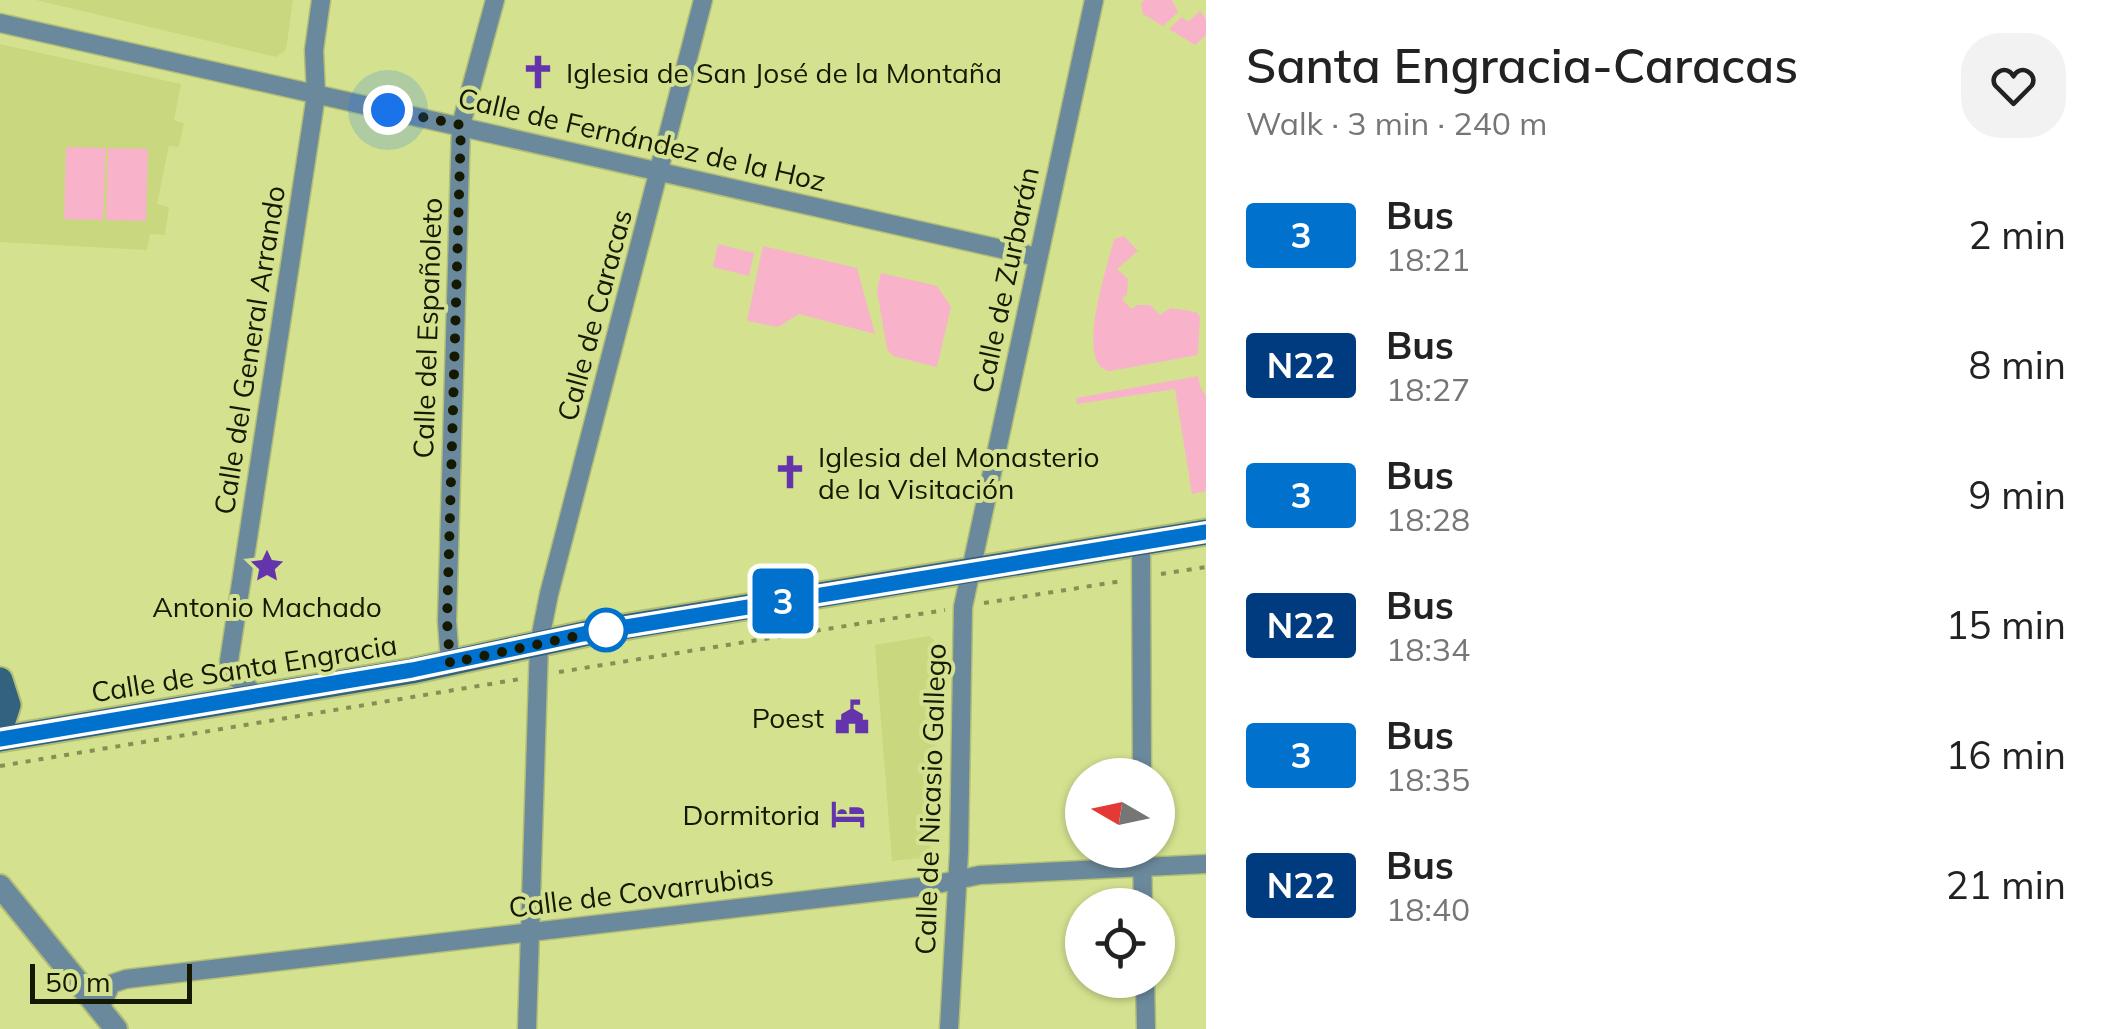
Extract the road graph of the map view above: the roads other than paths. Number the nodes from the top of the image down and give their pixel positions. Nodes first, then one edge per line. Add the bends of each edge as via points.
1 (321, 0) edge
2 (496, 0) edge
3 (703, 0) edge
4 (1094, 0) edge
5 (0, 23) edge
6 (316, 95) junction
7 (461, 125) junction
8 (659, 173) junction
9 (1037, 257) junction
10 (1206, 532) edge
11 (1140, 543) junction
12 (968, 571) junction
13 (539, 644) junction
14 (450, 663) junction
15 (0, 680) edge
16 (259, 696) junction
17 (0, 730) edge
18 (0, 739) edge
19 (1142, 758) edge
20 (1175, 861) edge
21 (1206, 864) edge
22 (1065, 866) edge
23 (958, 881) junction
24 (0, 886) edge
25 (528, 930) junction
26 (1145, 998) edge
27 (100, 1009) junction
28 (116, 1029) edge
29 (527, 1029) edge
30 (949, 1029) edge
31 (1146, 1029) edge

1 - 6 street, Calle del General Arrando
2 - 7 street, Calle del Españoleto
3 - 8 street, Calle de Caracas
4 - 9 street, Calle de Zurbarán
5 - 6 street, Calle de Fernández de la Hoz
6 - 7 street, Calle de Fernández de la Hoz
6 - 16 street, Calle del General Arrando via 229,661 232,675
7 - 8 street, Calle de Fernández de la Hoz
7 - 14 street, Calle del Españoleto
8 - 9 street, Calle de Fernández de la Hoz
8 - 13 street, Calle de Caracas
9 - 12 street, Calle de Zurbarán
10 - 11 main road, Calle de Santa Engracia
11 - 12 main road, Calle de Santa Engracia
11 - 19 street
12 - 13 main road, Calle de Santa Engracia
12 - 23 street, Calle de Nicasio Gallego
13 - 14 main road, Calle de Santa Engracia
13 - 25 street, Calle de Caracas
14 - 16 main road, Calle de Santa Engracia
15 - 17 main road via 8,706
16 - 18 main road, Calle de Santa Engracia
20 - 21 street, Calle de Covarrubias
22 - 23 street, Calle de Covarrubias
23 - 25 street, Calle de Covarrubias
23 - 30 street, Calle de Nicasio Gallego
24 - 27 street
25 - 27 street, Calle de Covarrubias via 126,978 110,984
25 - 29 street, Calle de Caracas
26 - 31 street
27 - 28 street

